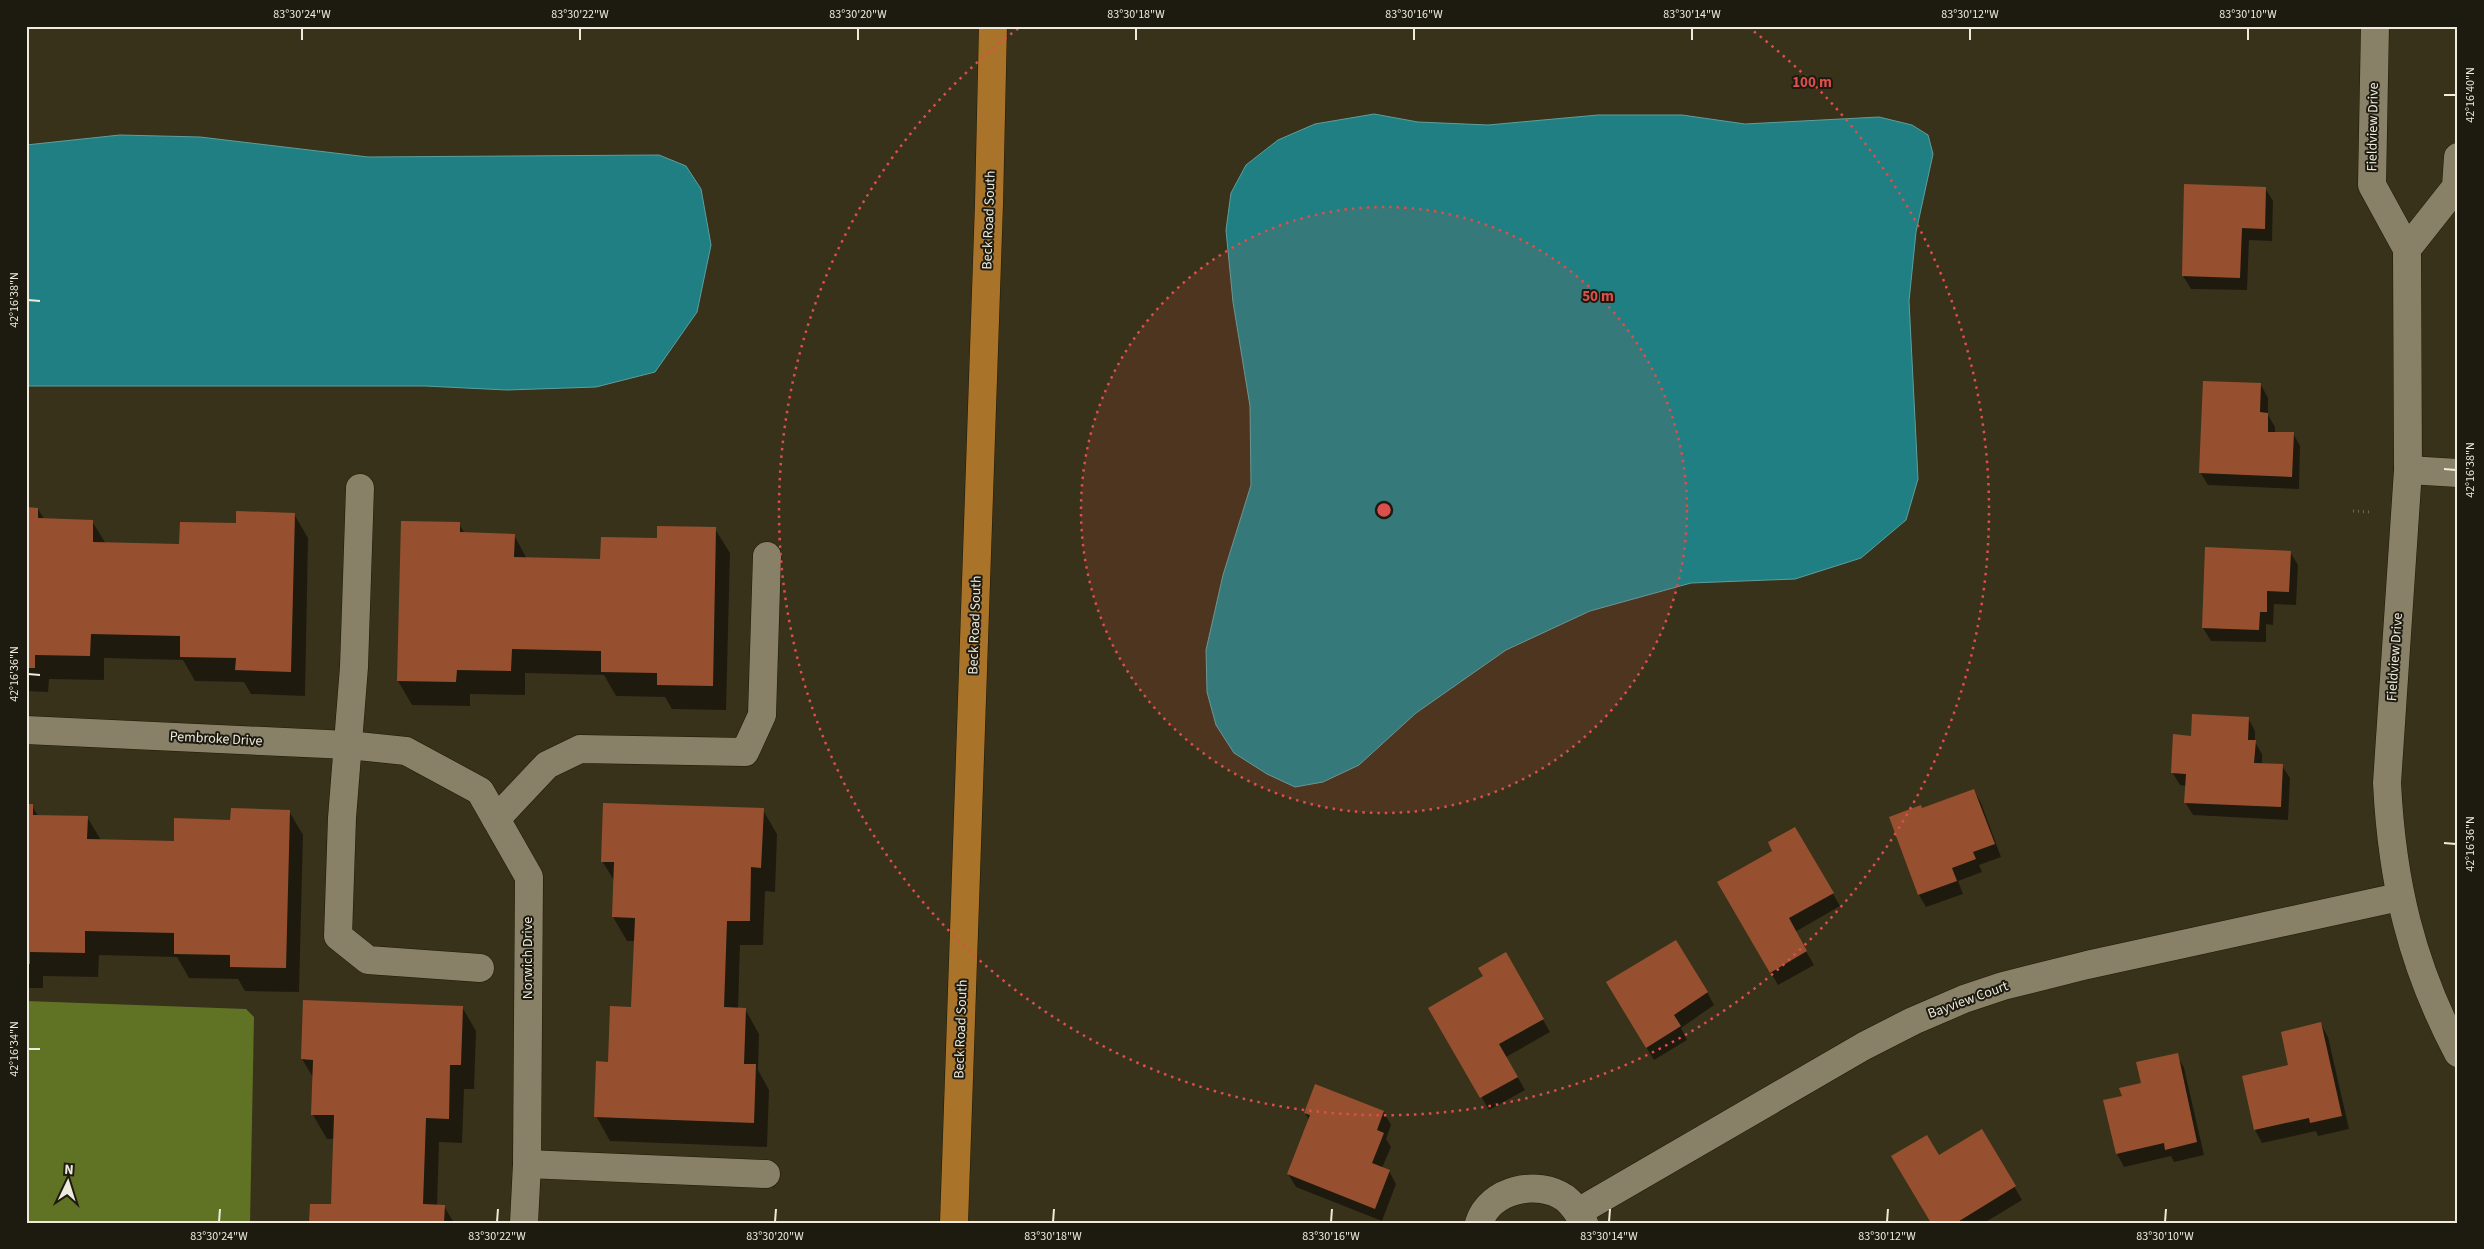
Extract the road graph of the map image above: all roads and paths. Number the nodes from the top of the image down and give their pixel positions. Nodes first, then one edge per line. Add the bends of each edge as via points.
1 (994, 26) edge
2 (2375, 26) edge
3 (2458, 158) edge
4 (2408, 250) junction
5 (2408, 470) junction
6 (2458, 472) edge
7 (360, 488) dead end
8 (2353, 511) dead end
9 (2374, 513) dead end
10 (767, 556) dead end
11 (26, 730) edge
12 (348, 745) junction
13 (406, 751) joint
14 (496, 819) junction
15 (2399, 897) junction
16 (480, 968) dead end
17 (2458, 1053) edge
18 (527, 1164) junction
19 (766, 1174) dead end
20 (1581, 1217) edge
21 (524, 1223) edge
22 (954, 1223) edge
23 (1479, 1223) edge

1 - 22 main road, Beck Road South
2 - 4 street, Fieldview Drive via 2372,185
3 - 4 street via 2456,187
4 - 5 street, Fieldview Drive
5 - 6 street
5 - 15 street, Fieldview Drive via 2387,783 2389,832
7 - 12 street
8 - 9 path
10 - 14 street via 762,715 744,752 580,749 547,765
11 - 12 street, Pembroke Drive
12 - 13 street, Pembroke Drive
12 - 16 street via 338,936 368,960
13 - 14 street, Norwich Drive via 480,791
14 - 18 street, Norwich Drive via 529,877
15 - 17 street, Fieldview Drive via 2417,962
15 - 20 street, Bayview Court via 2087,965 2003,986 1964,1000 1864,1046
18 - 19 street
18 - 21 street, Norwich Drive
20 - 23 street, Bayview Court via 1564,1198 1546,1190 1528,1188 1509,1193 1493,1203

